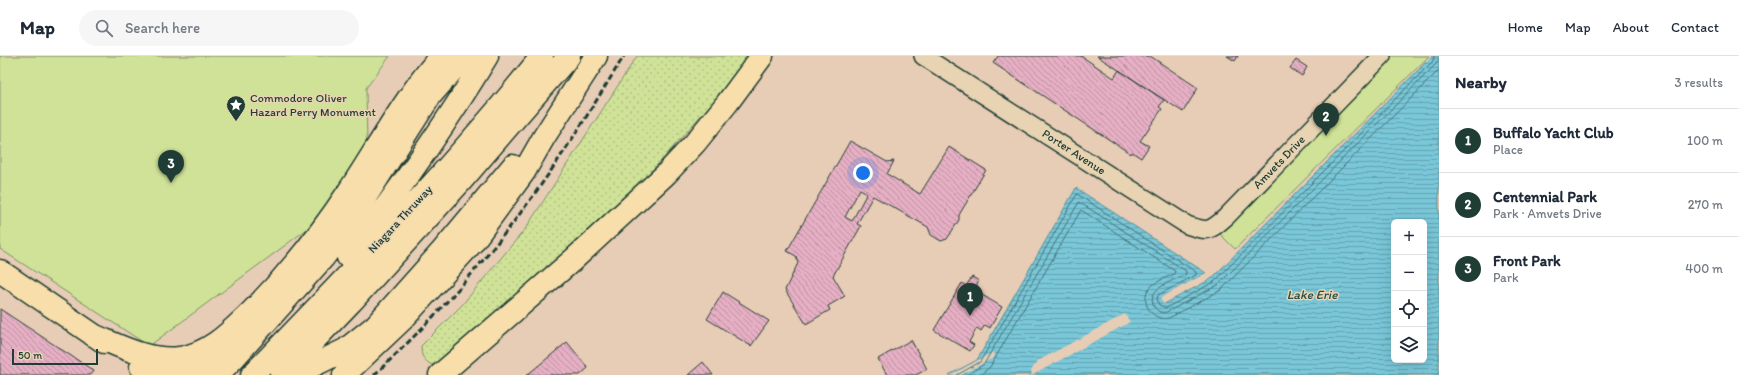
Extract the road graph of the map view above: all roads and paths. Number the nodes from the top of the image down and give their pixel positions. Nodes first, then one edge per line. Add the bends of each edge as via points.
1 (440, 56) edge
2 (465, 56) edge
3 (487, 56) edge
4 (542, 56) edge
5 (569, 56) edge
6 (596, 56) edge
7 (762, 56) edge
8 (923, 56) edge
9 (1382, 56) edge
10 (544, 138) junction
11 (1226, 217) joint
12 (0, 272) edge
13 (263, 325) junction
14 (294, 332) junction
15 (93, 334) junction
16 (217, 375) edge
17 (252, 375) edge
18 (282, 375) edge
19 (344, 375) edge
20 (440, 375) edge

1 - 15 highway via 416,86 320,233 294,266 222,340 194,354 168,358 151,357 131,351
2 - 13 highway via 430,96 345,229 323,258
3 - 14 highway via 424,156 369,230 317,293
4 - 14 highway, Niagara Thruway via 449,166
5 - 18 highway, Niagara Thruway via 462,180
6 - 10 highway
7 - 20 highway via 695,143 666,174 574,259
8 - 11 street, Porter Avenue via 1187,225 1209,230
9 - 11 street, Amvets Drive
10 - 18 highway via 511,168 395,304 360,339 346,350 310,367
10 - 19 highway via 524,172 472,243 402,320
12 - 15 highway
13 - 15 highway via 236,351 216,364 184,373 158,372 136,365
13 - 16 highway
14 - 17 highway, Niagara Thruway

